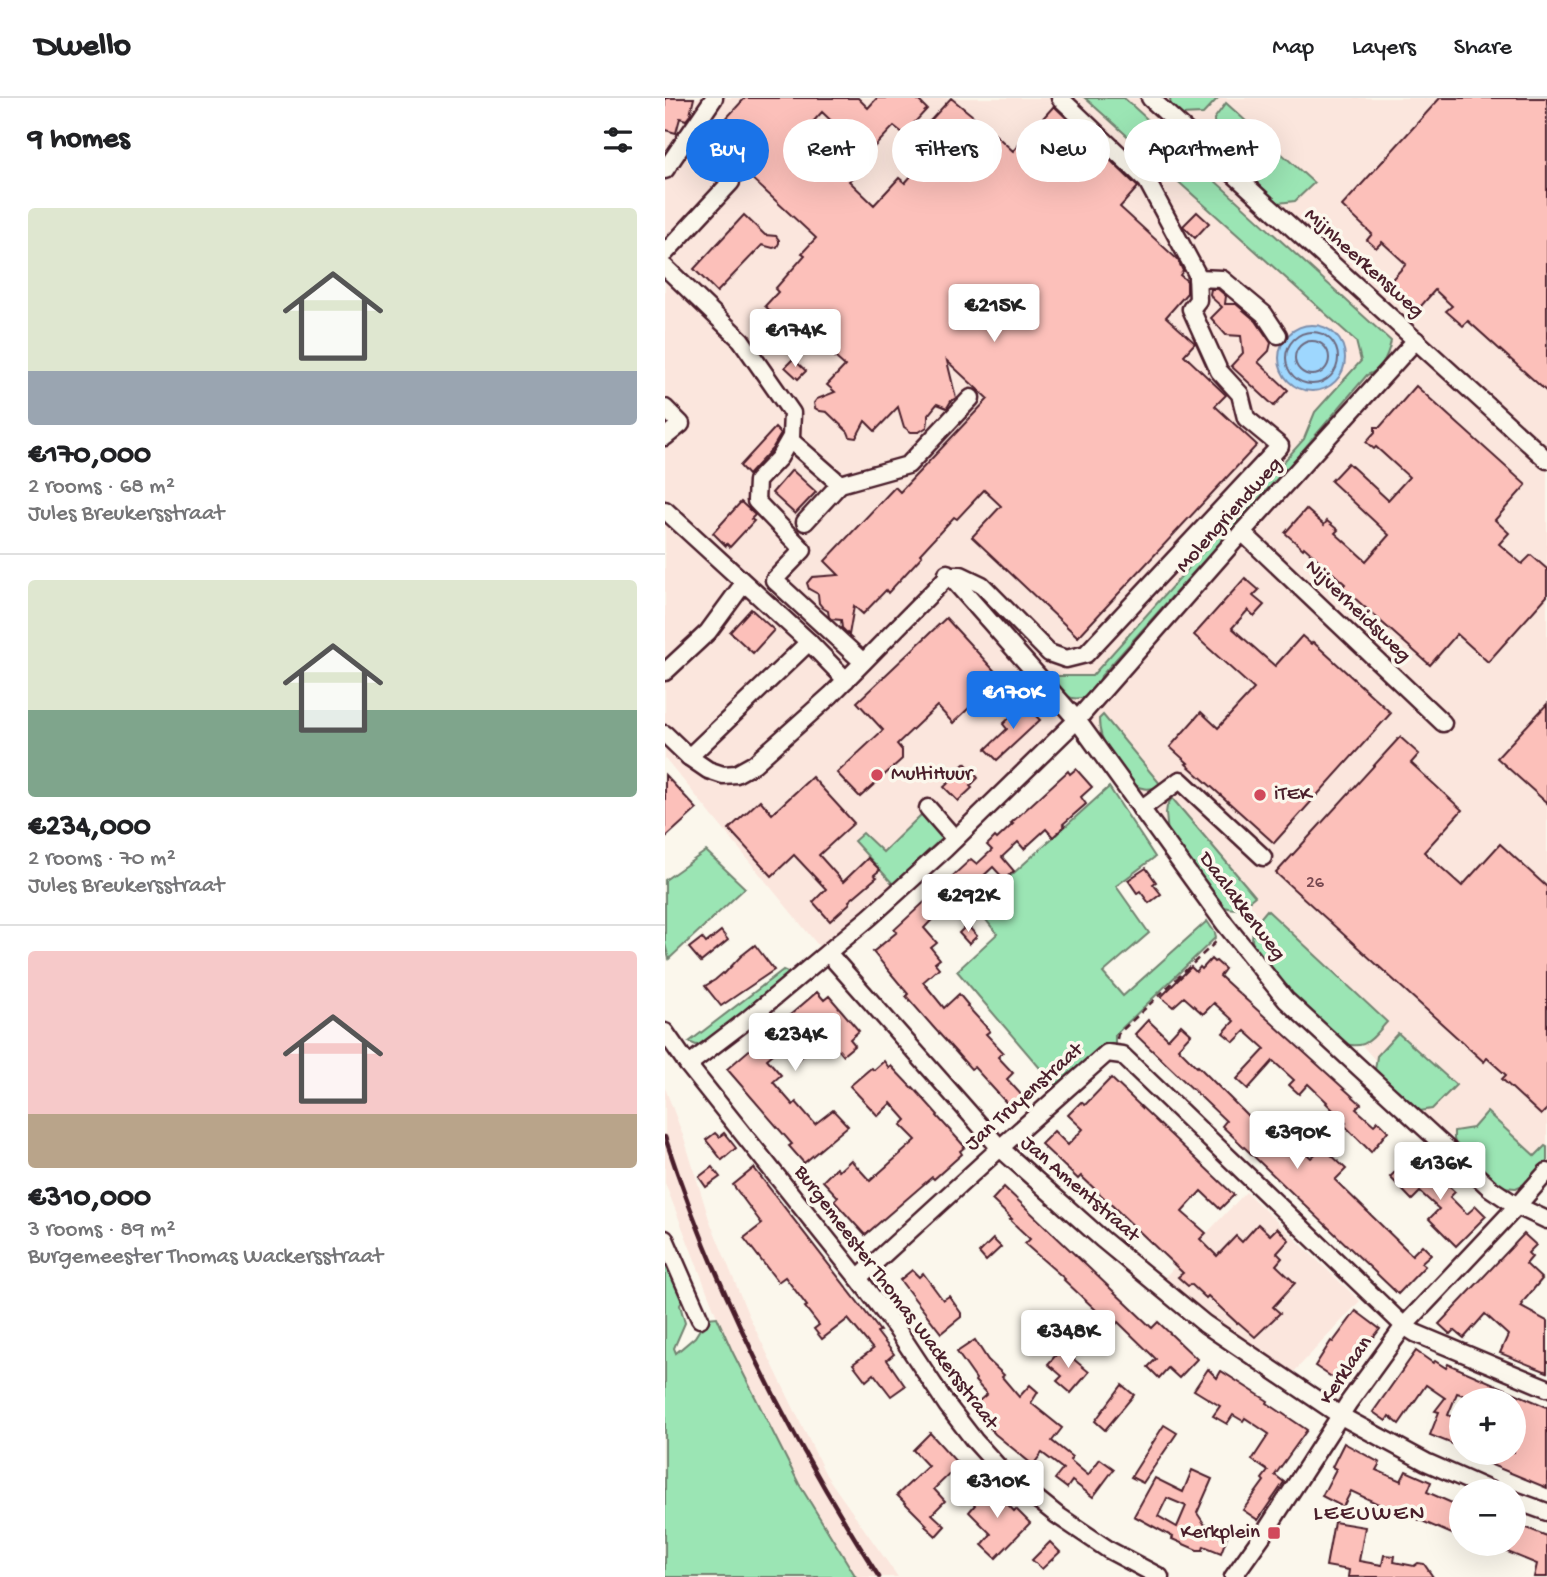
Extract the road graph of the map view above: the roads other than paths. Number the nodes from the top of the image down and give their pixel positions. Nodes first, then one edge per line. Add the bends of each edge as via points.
1 (714, 98) edge
2 (1060, 98) edge
3 (1150, 98) edge
4 (699, 119) edge
5 (686, 138) edge
6 (665, 170) edge
7 (731, 182) edge
8 (665, 253) edge
9 (665, 267) edge
10 (1197, 278) junction
11 (1278, 335) dead end
12 (1416, 341) junction
13 (971, 398) dead end
14 (665, 408) edge
15 (665, 437) edge
16 (790, 440) junction
17 (1547, 460) edge
18 (840, 484) junction
19 (665, 510) edge
20 (805, 522) dead end
21 (1243, 532) junction
22 (948, 574) junction
23 (744, 583) junction
24 (809, 642) junction
25 (863, 662) junction
26 (665, 672) edge
27 (846, 680) junction
28 (1077, 720) junction
29 (1443, 723) dead end
30 (665, 734) edge
31 (689, 757) junction
32 (927, 808) dead end
33 (1142, 809) junction
34 (955, 839) junction
35 (1263, 857) dead end
36 (828, 953) junction
37 (665, 1032) edge
38 (688, 1065) junction
39 (1000, 1148) junction
40 (1547, 1172) edge
41 (1517, 1206) junction
42 (1547, 1220) edge
43 (665, 1239) edge
44 (858, 1278) junction
45 (700, 1319) dead end
46 (1404, 1325) junction
47 (1547, 1388) edge
48 (1341, 1416) junction
49 (1465, 1479) edge
50 (1526, 1504) edge
51 (1547, 1512) edge
52 (1160, 1577) edge
53 (1233, 1577) edge

1 - 4 street
2 - 10 street via 1147,181
3 - 12 street, Mijnheerkensweg
5 - 6 street
7 - 8 street
9 - 16 street via 741,340 792,413
10 - 11 street via 1222,279 1264,314
10 - 22 street via 1198,300 1191,309 1219,371 1240,394 1247,418 1280,446 1086,654 1066,659 1048,653 982,584
12 - 17 street, Mijnheerkensweg
12 - 21 street, Molengriendweg
13 - 18 street via 908,465
14 - 15 street via 681,424
16 - 18 street
16 - 25 street via 757,481 756,500 803,550 773,580
18 - 20 street
19 - 23 street
21 - 28 street, Molengriendweg
21 - 29 street, Nijverheidsweg
22 - 25 street
22 - 28 street, Daalakkerweg
23 - 24 street
23 - 26 street via 708,632
24 - 27 street
24 - 31 street
25 - 27 street
27 - 31 street via 754,764 736,774 708,771
28 - 33 street, Daalakkerweg
28 - 34 street, Molengriendweg
30 - 31 street
32 - 34 street
33 - 35 street via 1180,780
33 - 41 street, Daalakkerweg via 1286,1000 1490,1188
34 - 36 street, Molengriendweg
36 - 38 street, Molengriendweg
36 - 39 street, Jan Amentstraat
37 - 38 street, Burgemeester Thomas Wackersstraat
38 - 44 street, Burgemeester Thomas Wackersstraat
39 - 44 street, Jan Truyenstraat
39 - 46 street, Jan Truyenstraat via 1107,1054 1122,1055
39 - 48 street, Jan Amentstraat via 1205,1324
40 - 41 street, Kerklaan
41 - 42 street, Daalakkerweg
41 - 46 street, Kerklaan
43 - 45 street
44 - 52 street, Burgemeester Thomas Wackersstraat via 947,1405 1002,1471 1109,1550
46 - 47 street, Jan Truyenstraat
46 - 48 street, Kerklaan
48 - 49 street, Jan Amentstraat
48 - 53 street, Kerklaan
50 - 51 street

